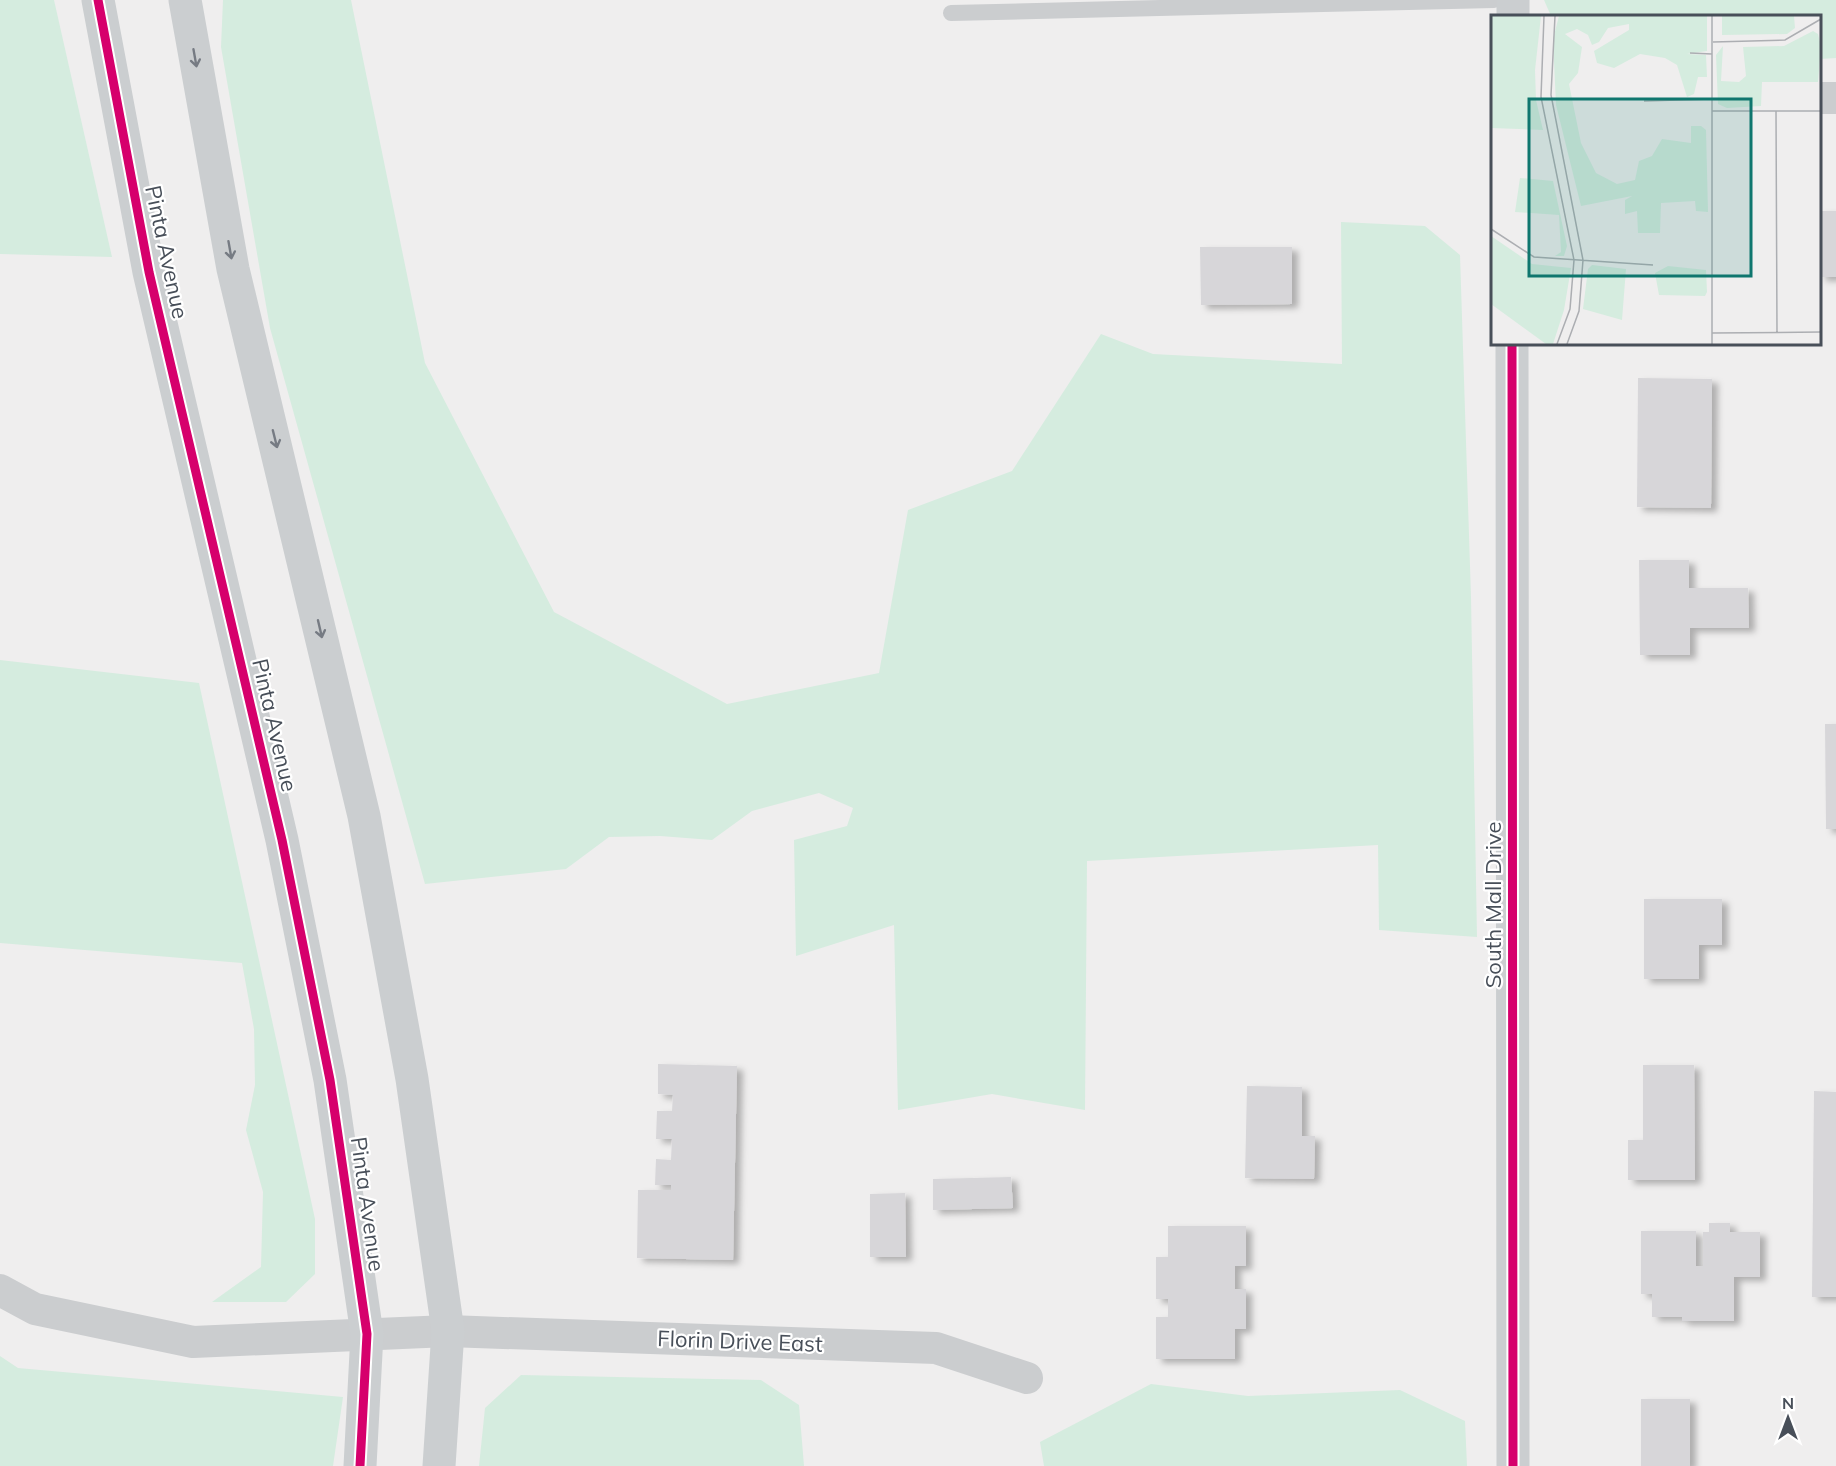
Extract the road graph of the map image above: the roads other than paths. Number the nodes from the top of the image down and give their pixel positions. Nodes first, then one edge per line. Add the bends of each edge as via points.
1 (98, 0) edge
2 (185, 0) edge
3 (1494, 0) edge
4 (951, 13) dead end
5 (1512, 345) edge
6 (0, 1290) edge
7 (448, 1331) junction
8 (367, 1334) junction
9 (1027, 1378) dead end
10 (360, 1466) edge
11 (439, 1466) edge
12 (1513, 1466) edge

1 - 8 street, Pinta Avenue via 149,272 282,840 330,1080
2 -> 7 street via 233,269 364,816 412,1079
3 - 4 lane
5 - 12 street, South Mall Drive
6 - 8 street, Florin Drive East via 35,1309 193,1342
7 - 8 street, Florin Drive East
7 - 9 street, Florin Drive East via 936,1348
7 - 11 street
8 - 10 street, Pinta Avenue

